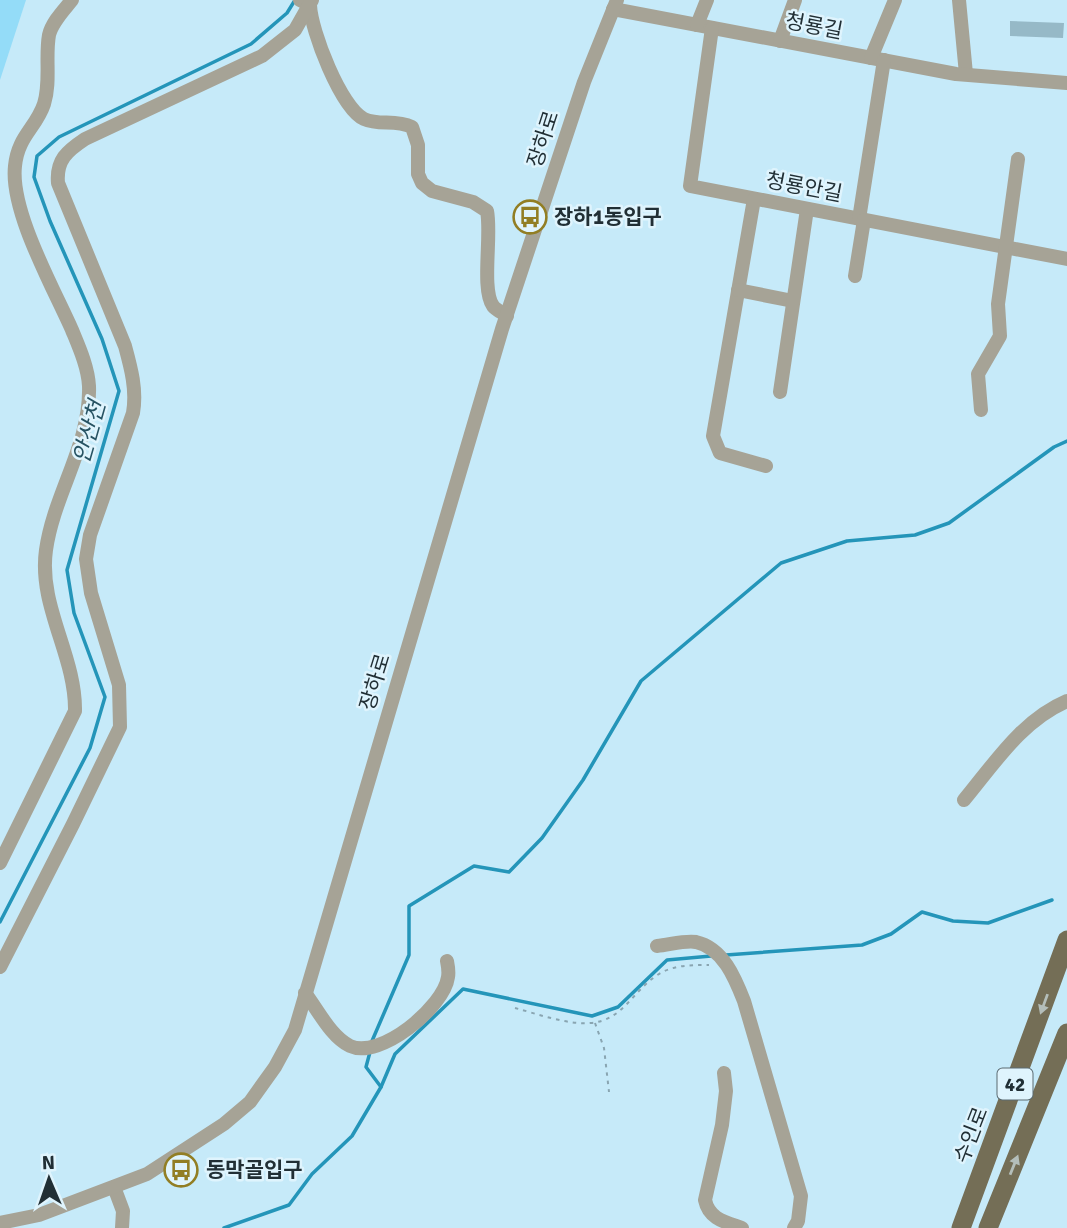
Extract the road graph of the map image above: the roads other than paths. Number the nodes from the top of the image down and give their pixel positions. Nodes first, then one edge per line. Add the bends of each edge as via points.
1 (72, 0) edge
2 (707, 0) edge
3 (795, 0) edge
4 (895, 0) edge
5 (959, 0) edge
6 (307, 2) edge
7 (615, 5) edge
8 (705, 26) junction
9 (780, 41) junction
10 (878, 59) junction
11 (966, 74) junction
12 (1067, 83) edge
13 (1018, 159) dead end
14 (754, 199) junction
15 (807, 209) junction
16 (861, 220) junction
17 (1007, 248) junction
18 (1067, 259) edge
19 (855, 276) dead end
20 (738, 290) junction
21 (793, 301) junction
22 (507, 316) junction
23 (780, 392) dead end
24 (981, 410) dead end
25 (766, 466) dead end
26 (1067, 701) edge
27 (964, 800) dead end
28 (0, 863) edge
29 (1067, 940) edge
30 (657, 946) dead end
31 (447, 961) dead end
32 (0, 967) edge
33 (305, 993) junction
34 (1067, 1033) edge
35 (724, 1073) dead end
36 (114, 1186) junction
37 (0, 1223) edge
38 (122, 1228) edge
39 (742, 1228) edge
40 (794, 1228) edge
41 (961, 1228) edge
42 (988, 1228) edge

1 - 28 street via 49,33 44,104 21,140 15,166 17,196 27,228 89,383 81,442 46,550 50,605 70,671 75,711
2 - 8 street
3 - 9 street
4 - 10 street
5 - 11 street
6 - 22 street via 323,55 358,116 412,127 422,183 487,211 487,287 493,307
6 - 32 street via 295,30 262,56 85,139 68,150 57,171 66,204 125,346 134,386 133,413 90,535 86,559 91,593 119,685 120,727
7 - 8 street, 청룡길
7 - 22 street, 장하로 via 584,82
8 - 9 street, 청룡길
8 - 14 street, 청룡안길 via 690,186
9 - 10 street, 청룡길
10 - 11 street, 청룡길
10 - 16 street
11 - 12 street, 청룡길
13 - 17 street
14 - 15 street, 청룡안길
14 - 20 street
15 - 16 street, 청룡안길
15 - 21 street
16 - 17 street, 청룡안길
16 - 19 street
17 - 18 street, 청룡안길
17 - 24 street via 998,304 1000,336 978,374
20 - 21 street
20 - 25 street via 713,436 720,453
21 - 23 street
22 - 33 street, 장하로
26 - 27 street via 1023,730
29 -> 41 main road, 수인로 / 42
30 - 40 street via 695,942 712,949 744,1001 801,1196
31 - 33 street via 448,978 421,1018 394,1038 368,1049 348,1045 334,1034
33 - 36 street, 장하로 via 295,1030 250,1102 147,1174
42 -> 34 main road, 42
35 - 39 street via 722,1125 705,1200 715,1217
36 - 37 street, 장하로 via 39,1215
36 - 38 street via 123,1211

